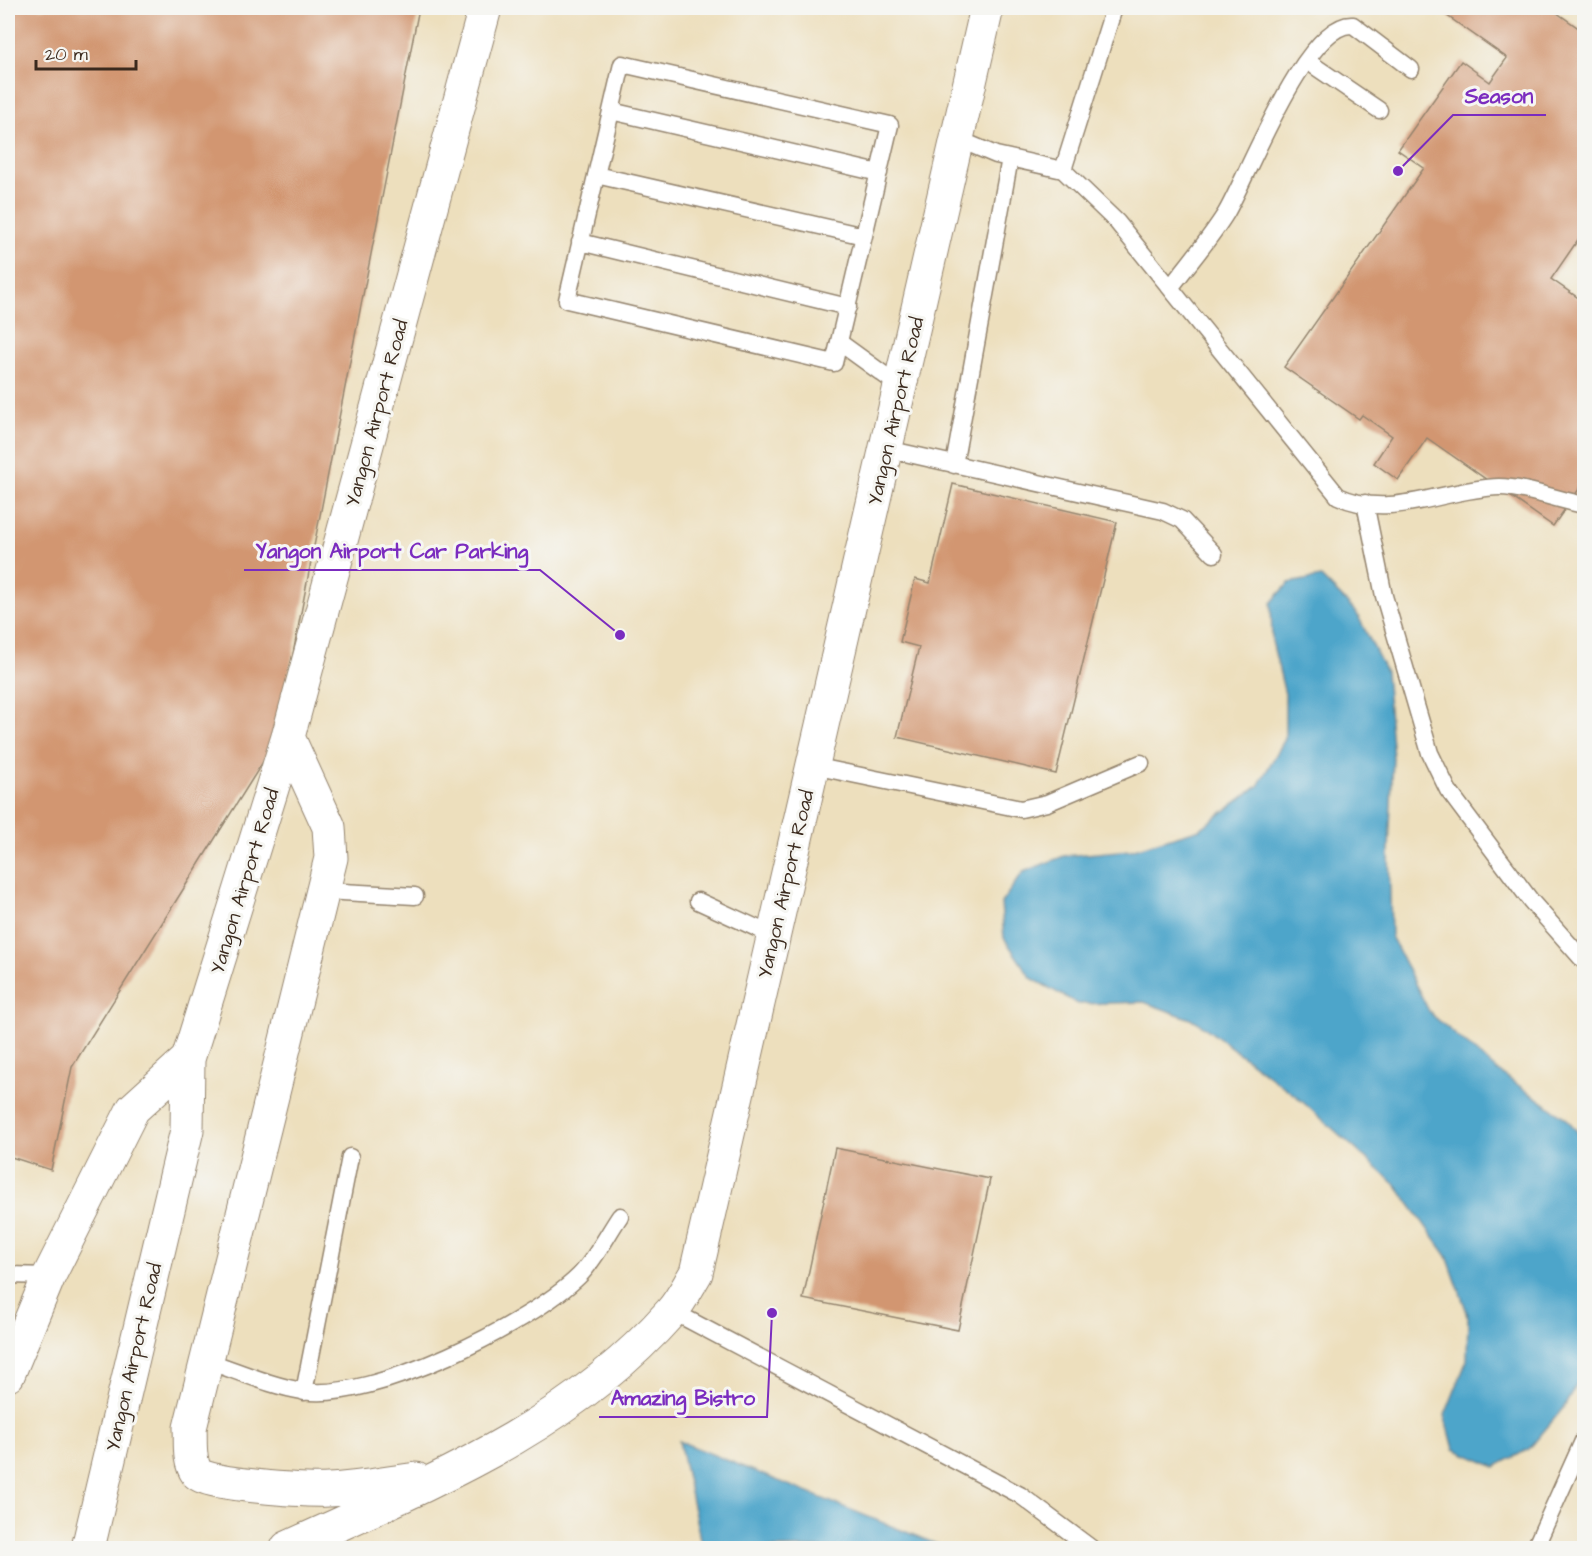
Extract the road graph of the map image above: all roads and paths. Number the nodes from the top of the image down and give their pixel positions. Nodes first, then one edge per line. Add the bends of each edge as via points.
1 (485, 8) edge
2 (987, 8) edge
3 (1114, 8) edge
4 (1307, 61) junction
5 (1411, 69) dead end
6 (1379, 110) dead end
7 (610, 111) junction
8 (958, 139) junction
9 (1010, 158) junction
10 (1063, 170) junction
11 (879, 173) junction
12 (596, 175) junction
13 (864, 236) junction
14 (580, 242) junction
15 (1171, 287) junction
16 (848, 307) junction
17 (839, 342) junction
18 (901, 387) junction
19 (887, 449) junction
20 (954, 465) junction
21 (1365, 503) junction
22 (1584, 505) edge
23 (1214, 554) dead end
24 (288, 737) junction
25 (1141, 764) dead end
26 (813, 766) junction
27 (324, 891) junction
28 (415, 896) dead end
29 (698, 902) dead end
30 (774, 936) junction
31 (1584, 961) edge
32 (188, 1059) junction
33 (350, 1156) dead end
34 (620, 1216) dead end
35 (8, 1275) edge
36 (49, 1276) junction
37 (672, 1311) junction
38 (207, 1361) junction
39 (8, 1375) edge
40 (304, 1392) junction
41 (1584, 1439) edge
42 (446, 1476) junction
43 (88, 1548) edge
44 (287, 1548) edge
45 (1091, 1548) edge
46 (1535, 1548) edge

1 - 24 main road, Yangon Airport Road
2 - 8 main road, Yangon Airport Road
3 - 10 lane
4 - 5 lane via 1329,36 1348,24
4 - 6 lane
4 - 15 lane via 1278,106 1226,213
7 - 11 lane
7 - 11 lane via 622,64 890,125
7 - 12 lane
8 - 9 lane
8 - 18 main road, Yangon Airport Road
9 - 10 lane
9 - 20 lane
10 - 15 lane via 1117,222
11 - 13 lane
12 - 13 lane
12 - 14 lane
13 - 16 lane
14 - 16 lane
14 - 17 lane via 567,300 834,363
15 - 21 lane via 1328,488 1350,502
16 - 17 lane
17 - 18 lane
18 - 19 main road, Yangon Airport Road
19 - 20 lane
19 - 26 main road, Yangon Airport Road
20 - 23 lane via 1163,511 1182,520
21 - 22 lane via 1399,505 1502,487
21 - 31 lane via 1384,596 1430,753 1448,790 1531,901
24 - 27 main road via 329,828 331,858
24 - 32 main road, Yangon Airport Road
25 - 26 lane via 1047,803 1021,809
26 - 30 main road, Yangon Airport Road
27 - 28 lane
27 - 38 main road
29 - 30 lane
30 - 37 main road, Yangon Airport Road via 696,1274
32 - 36 main road via 133,1109
32 - 43 main road, Yangon Airport Road via 187,1130
33 - 40 lane
34 - 40 lane via 580,1276 531,1312 460,1352 386,1381 351,1389
35 - 36 lane
36 - 39 main road
37 - 42 main road, Yangon Airport Road via 625,1356 547,1420
37 - 45 lane via 1020,1495
38 - 40 lane
38 - 42 main road via 190,1428 191,1458 197,1473 205,1479 328,1490
41 - 46 lane
42 - 44 main road, Yangon Airport Road

